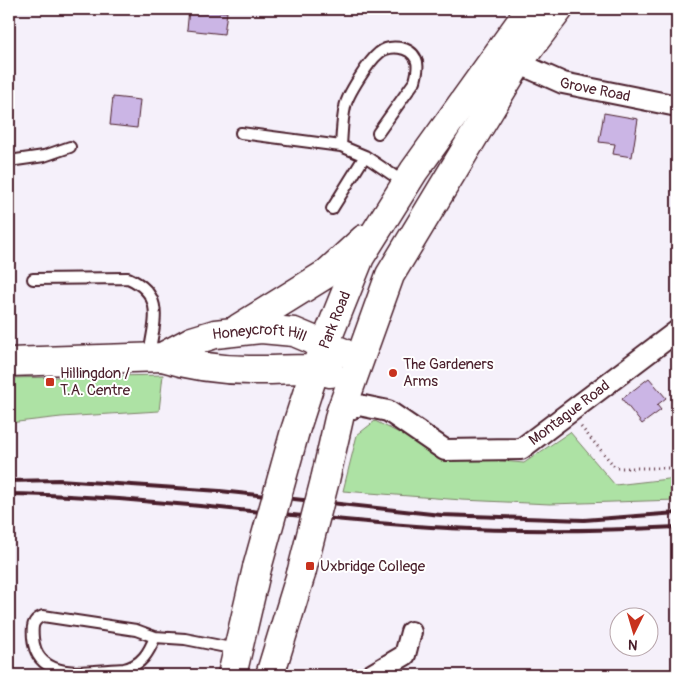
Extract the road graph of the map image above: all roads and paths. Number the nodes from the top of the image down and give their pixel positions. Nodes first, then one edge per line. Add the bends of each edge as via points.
1 (530, 9) edge
2 (559, 9) edge
3 (518, 63) junction
4 (677, 106) edge
5 (241, 133) dead end
6 (378, 133) dead end
7 (341, 146) junction
8 (70, 147) dead end
9 (365, 156) junction
10 (9, 162) edge
11 (406, 184) junction
12 (332, 209) dead end
13 (382, 223) junction
14 (33, 280) dead end
15 (677, 331) edge
16 (233, 332) junction
17 (320, 357) junction
18 (155, 358) junction
19 (9, 362) edge
20 (355, 369) junction
21 (569, 413) junction
22 (340, 414) junction
23 (677, 468) edge
24 (411, 632) dead end
25 (155, 637) junction
26 (237, 649) junction
27 (232, 675) edge
28 (270, 675) edge
29 (371, 675) edge

1 - 11 main road, Park Road
2 - 3 main road
3 - 4 street, Grove Road via 563,83
3 - 20 main road via 390,275
5 - 7 lane
6 - 7 lane via 417,74 417,60 397,47 388,48 374,57 349,96
7 - 9 lane
8 - 10 lane via 44,156
9 - 11 lane
9 - 12 lane
11 - 13 main road, Park Road
13 - 16 main road via 326,274
13 - 17 main road, Park Road via 360,257
14 - 18 lane via 128,278 142,284 156,309
15 - 21 street, Montague Road
16 - 17 main road, Honeycroft Hill via 261,328 294,332
16 - 18 main road, Honeycroft Hill via 192,341
17 - 18 main road, Honeycroft Hill via 249,370 194,367
17 - 20 main road, Honeycroft Hill
17 - 26 main road, Park Road, bridge via 295,431
18 - 19 main road, Honeycroft Hill
20 - 22 main road
21 - 22 street, Montague Road via 521,449 446,450 388,411 359,405
21 - 23 path via 616,468
22 - 28 main road, bridge via 301,574
24 - 29 street via 405,655
25 - 25 lane via 149,652 134,667 60,671 44,664 36,656 32,635 33,623 43,616 136,630
25 - 26 lane
26 - 27 main road, Park Road

